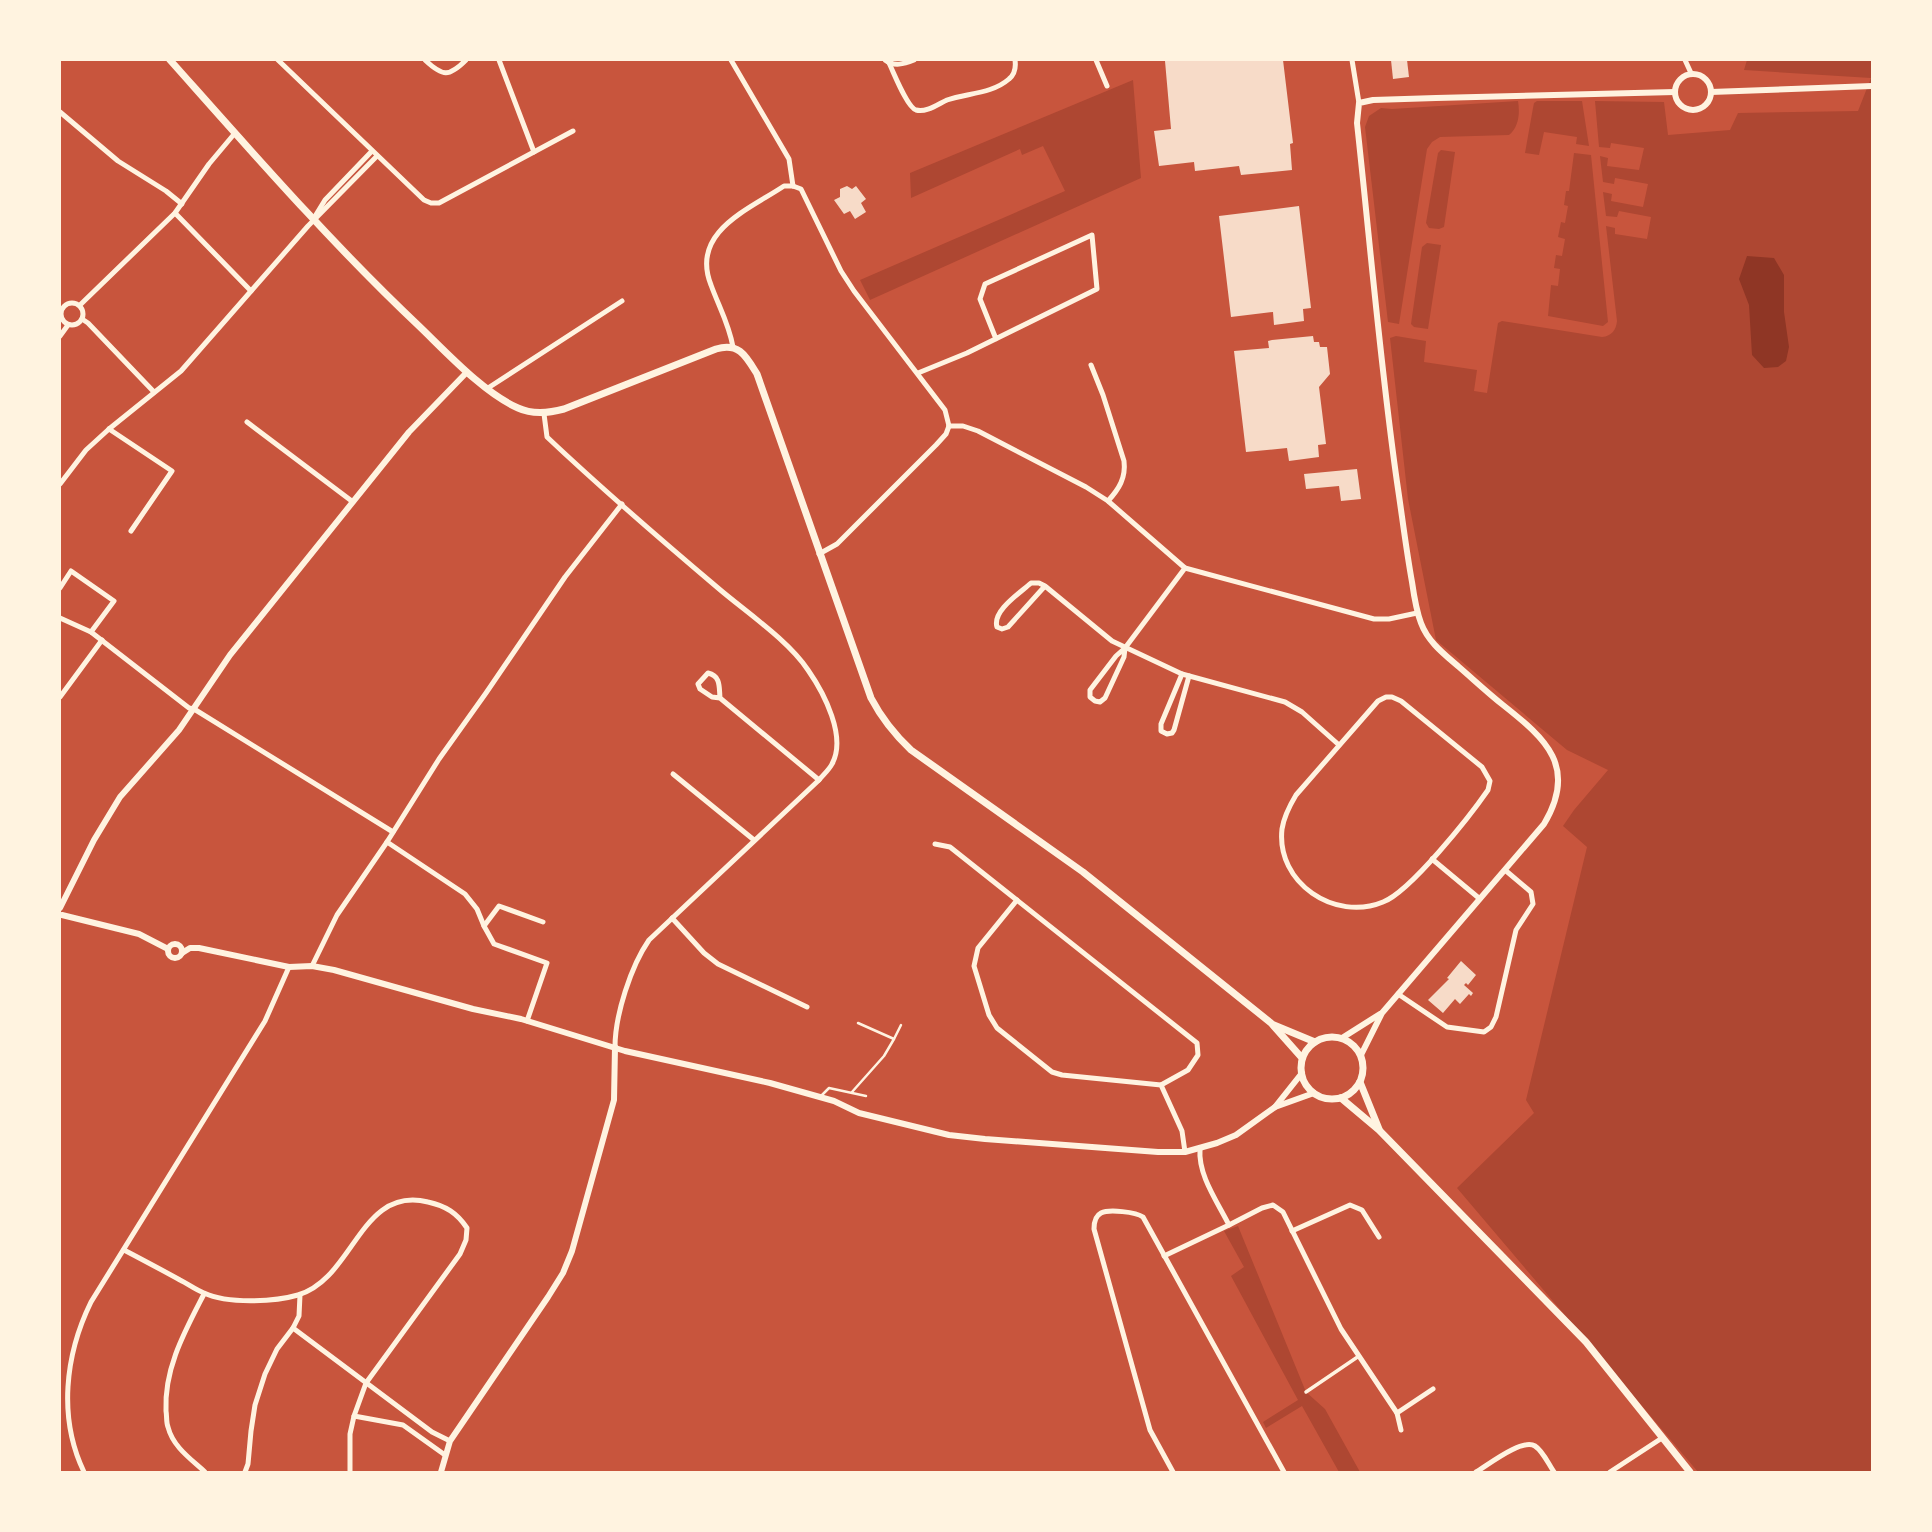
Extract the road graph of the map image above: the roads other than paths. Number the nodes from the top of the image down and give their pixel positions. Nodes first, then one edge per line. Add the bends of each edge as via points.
1 (170, 60) edge
2 (278, 60) edge
3 (425, 60) edge
4 (467, 60) edge
5 (499, 60) edge
6 (731, 60) edge
7 (915, 60) edge
8 (1015, 60) edge
9 (1096, 60) edge
10 (1352, 60) edge
11 (1685, 60) edge
12 (887, 61) edge
13 (1691, 73) junction
14 (1107, 86) dead end
15 (1872, 86) edge
16 (1675, 92) junction
17 (1711, 92) junction
18 (1359, 103) junction
19 (60, 112) edge
20 (573, 131) dead end
21 (235, 133) junction
22 (534, 152) junction
23 (375, 154) junction
24 (793, 186) junction
25 (181, 204) junction
26 (175, 212) junction
27 (313, 221) junction
28 (251, 291) junction
29 (622, 301) dead end
30 (80, 305) junction
31 (61, 307) edge
32 (82, 319) junction
33 (68, 325) junction
34 (60, 335) edge
35 (996, 339) junction
36 (733, 347) junction
37 (1091, 365) dead end
38 (467, 372) junction
39 (918, 373) junction
40 (488, 388) junction
41 (154, 392) junction
42 (544, 414) junction
43 (247, 422) dead end
44 (949, 426) junction
45 (109, 429) junction
46 (60, 484) edge
47 (1108, 501) junction
48 (353, 502) junction
49 (622, 504) junction
50 (131, 531) dead end
51 (819, 554) junction
52 (1185, 568) junction
53 (1045, 586) junction
54 (60, 588) edge
55 (1417, 613) junction
56 (60, 618) edge
57 (91, 632) junction
58 (102, 640) junction
59 (1125, 648) junction
60 (1186, 675) junction
61 (62, 689) edge
62 (60, 697) edge
63 (720, 698) junction
64 (194, 709) junction
65 (1339, 745) junction
66 (673, 774) dead end
67 (819, 780) junction
68 (393, 832) junction
69 (754, 840) junction
70 (387, 842) junction
71 (934, 844) dead end
72 (1432, 859) junction
73 (1505, 870) junction
74 (1480, 899) junction
75 (1017, 900) junction
76 (60, 913) edge
77 (672, 918) junction
78 (543, 922) dead end
79 (484, 926) junction
80 (312, 966) junction
81 (289, 967) junction
82 (1398, 994) junction
83 (807, 1007) dead end
84 (1382, 1013) junction
85 (527, 1021) junction
86 (858, 1023) dead end
87 (1271, 1023) junction
88 (901, 1025) dead end
89 (1342, 1038) junction
90 (894, 1039) junction
91 (1315, 1042) junction
92 (615, 1047) junction
93 (1361, 1055) junction
94 (1303, 1058) junction
95 (1301, 1073) junction
96 (1360, 1082) junction
97 (1161, 1085) junction
98 (852, 1092) junction
99 (1314, 1093) junction
100 (866, 1096) dead end
101 (820, 1097) junction
102 (1341, 1098) junction
103 (1275, 1107) junction
104 (1379, 1130) junction
105 (1199, 1149) junction
106 (1185, 1152) junction
107 (1229, 1224) junction
108 (1292, 1231) junction
109 (1379, 1237) dead end
110 (124, 1250) junction
111 (1164, 1256) junction
112 (204, 1294) junction
113 (300, 1295) junction
114 (293, 1328) junction
115 (1359, 1356) junction
116 (366, 1383) junction
117 (1433, 1389) dead end
118 (1306, 1392) dead end
119 (1397, 1413) junction
120 (354, 1416) junction
121 (1401, 1430) dead end
122 (1662, 1438) junction
123 (450, 1441) junction
124 (445, 1455) junction
125 (84, 1472) edge
126 (205, 1472) edge
127 (245, 1472) edge
128 (350, 1472) edge
129 (441, 1472) edge
130 (1173, 1472) edge
131 (1284, 1472) edge
132 (1476, 1472) edge
133 (1554, 1472) edge
134 (1610, 1472) edge
135 (1690, 1472) edge

1 - 21 main road
2 - 23 street
3 - 4 street via 446,73
5 - 22 street
6 - 24 street via 789,159
7 - 12 street
8 - 12 street via 1013,75 996,87 922,110 909,103
9 - 14 street
10 - 18 street
11 - 13 street
13 - 16 street via 1681,78
13 - 17 street via 1708,80
15 - 17 street
16 - 17 street via 1682,106 1695,110 1706,105
16 - 18 street
18 - 55 street via 1357,122 1392,444
19 - 25 street via 118,161
20 - 22 street
21 - 25 street
21 - 27 main road
22 - 23 street via 439,203 424,200
23 - 27 street
24 - 36 street via 784,186 722,226 711,241 706,270
24 - 39 street via 801,190 853,291
25 - 26 street
26 - 28 street
26 - 30 street
27 - 28 street
27 - 38 main road
28 - 41 street via 181,371
29 - 40 street
30 - 31 street
30 - 32 street
31 - 33 street
32 - 33 street
32 - 41 street
33 - 34 street
35 - 35 street via 1097,289 1092,235 985,284 980,299
35 - 39 street
36 - 42 main road via 716,349
36 - 51 main road via 757,374
37 - 47 street via 1126,472
38 - 40 main road
38 - 48 street via 409,432
39 - 44 street via 945,410
40 - 42 main road via 519,409
41 - 45 street
42 - 49 street via 547,437
43 - 48 street
44 - 47 street via 978,431
44 - 51 street via 936,445 837,544
45 - 46 street
45 - 50 street via 172,471
47 - 52 street
48 - 64 street via 230,655
49 - 67 street via 808,669 838,738 832,764
49 - 68 street via 565,577
51 - 87 main road via 871,698 893,733 1083,872
52 - 55 street via 1374,619
52 - 59 street
53 - 53 street via 1031,583 997,614 997,627 1008,627
53 - 59 street
54 - 57 street via 71,571 114,601
55 - 73 street via 1432,642 1535,731 1556,762 1556,797 1551,811
56 - 57 street
57 - 58 street
58 - 61 street
58 - 64 street
59 - 59 street via 1090,690 1095,701 1105,698
59 - 60 street
60 - 60 street via 1161,724 1161,731 1167,734 1174,730
60 - 65 street via 1285,702
61 - 62 street
63 - 63 street via 718,678 708,673 698,684 700,689
63 - 67 street
64 - 68 street
64 - 76 street via 120,797
65 - 72 street via 1378,701 1392,697 1482,767 1490,781 1488,790
65 - 72 street via 1288,810 1282,829 1291,871 1318,898 1360,908 1401,892
66 - 69 street
67 - 69 street
68 - 70 street
69 - 77 street
70 - 79 street via 465,894
70 - 80 street via 337,915
71 - 75 street via 950,847
72 - 74 street
73 - 74 street
73 - 82 street via 1531,892 1533,904 1516,930 1491,1027 1484,1032 1447,1027
74 - 82 street
75 - 97 street via 1197,1043 1198,1055 1188,1070
75 - 97 street via 978,948 974,966 997,1027 1052,1072
76 - 81 street via 139,934 167,949 173,958 199,948
77 - 83 street via 718,964
77 - 92 street via 639,955 615,1033
78 - 79 street via 499,906
79 - 85 street via 494,944 547,963
80 - 81 street
80 - 85 street
81 - 110 street via 265,1021
82 - 84 street
84 - 89 street
84 - 93 street
85 - 92 street
86 - 90 lane
87 - 91 main road
87 - 94 main road
88 - 90 lane
89 - 91 main road
89 - 93 main road
90 - 98 lane
91 - 94 main road
92 - 101 street
92 - 123 street via 614,1100 563,1273
93 - 96 main road
94 - 95 main road
95 - 99 main road
95 - 103 street
96 - 102 main road
96 - 104 main road
97 - 106 street via 1182,1131
98 - 100 lane
98 - 101 lane via 829,1088
99 - 102 main road via 1327,1099
99 - 103 street
101 - 106 street via 859,1113 948,1135
102 - 104 main road
103 - 105 street via 1236,1135
104 - 122 main road via 1586,1342
105 - 106 street
105 - 107 street via 1202,1173
107 - 108 street via 1273,1205 1283,1212
107 - 111 street
108 - 109 street via 1350,1205 1362,1210
108 - 115 street via 1340,1329
110 - 112 street
110 - 125 street via 83,1318 64,1392
111 - 130 street via 1140,1214 1104,1212 1094,1222 1150,1430
111 - 131 street
112 - 113 street via 256,1300
112 - 126 street via 170,1369 166,1400 167,1427 179,1449
113 - 114 street
113 - 116 street via 326,1279 389,1205 418,1199 460,1217 467,1228 460,1254
114 - 116 street
114 - 127 street via 265,1374
115 - 118 street
115 - 119 street
116 - 120 street
116 - 123 street
117 - 119 street
119 - 121 street
120 - 124 street via 403,1425
120 - 128 street
122 - 134 street
122 - 135 main road
123 - 124 street
124 - 129 street
132 - 133 street via 1522,1444 1532,1444

